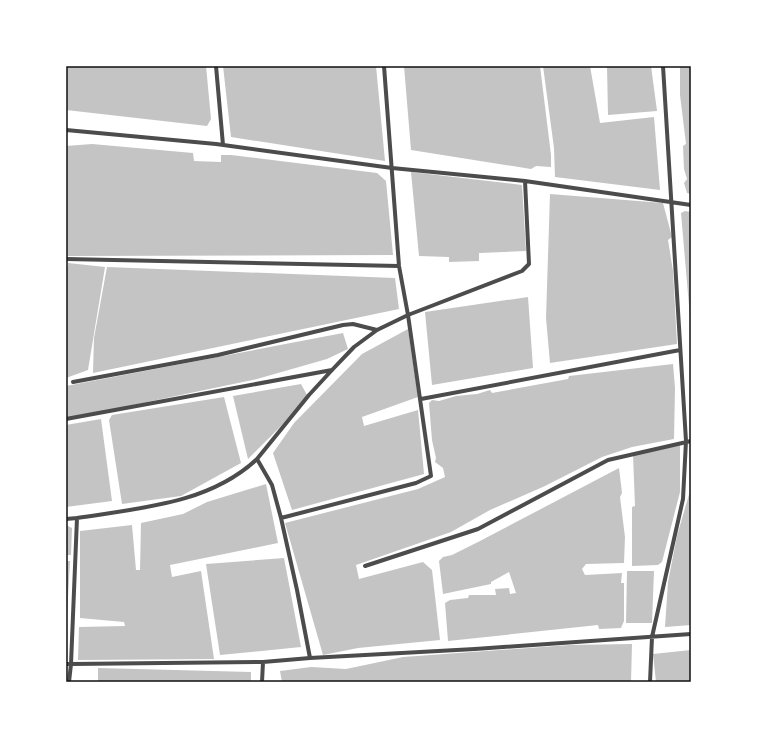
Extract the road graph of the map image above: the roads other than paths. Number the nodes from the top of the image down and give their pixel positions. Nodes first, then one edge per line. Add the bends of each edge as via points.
1 (216, 66) edge
2 (384, 66) edge
3 (663, 66) edge
4 (66, 130) edge
5 (223, 145) junction
6 (392, 168) junction
7 (524, 181) junction
8 (670, 203) junction
9 (691, 205) edge
10 (66, 260) edge
11 (399, 266) junction
12 (408, 315) junction
13 (377, 330) junction
14 (680, 350) junction
15 (332, 370) junction
16 (73, 382) dead end
17 (421, 399) junction
18 (66, 419) edge
19 (686, 441) junction
20 (691, 441) edge
21 (257, 459) junction
22 (77, 518) junction
23 (281, 518) junction
24 (66, 519) edge
25 (365, 566) dead end
26 (691, 634) edge
27 (652, 637) junction
28 (310, 658) junction
29 (263, 662) junction
30 (68, 664) edge
31 (69, 682) edge
32 (262, 682) edge
33 (650, 682) edge

1 - 5 street
2 - 6 street
3 - 8 street
4 - 5 street
5 - 6 street
6 - 7 street
6 - 11 street
7 - 8 street
7 - 12 street via 529,264 526,268
8 - 9 street
8 - 14 street
10 - 11 street
11 - 12 street
12 - 13 street
12 - 17 street
13 - 15 street via 354,347
13 - 16 street via 353,324 343,325 239,351
14 - 17 street
14 - 19 street
15 - 18 street
15 - 21 street
17 - 23 street via 431,476 416,483
19 - 20 street
19 - 25 street via 608,460 478,529
19 - 27 street via 682,499
21 - 22 street via 238,475 184,500
21 - 23 street via 272,485
22 - 24 street
22 - 30 street
23 - 28 street
26 - 27 street
27 - 28 street
27 - 33 street
28 - 29 street
29 - 30 street
29 - 32 street
30 - 31 street

